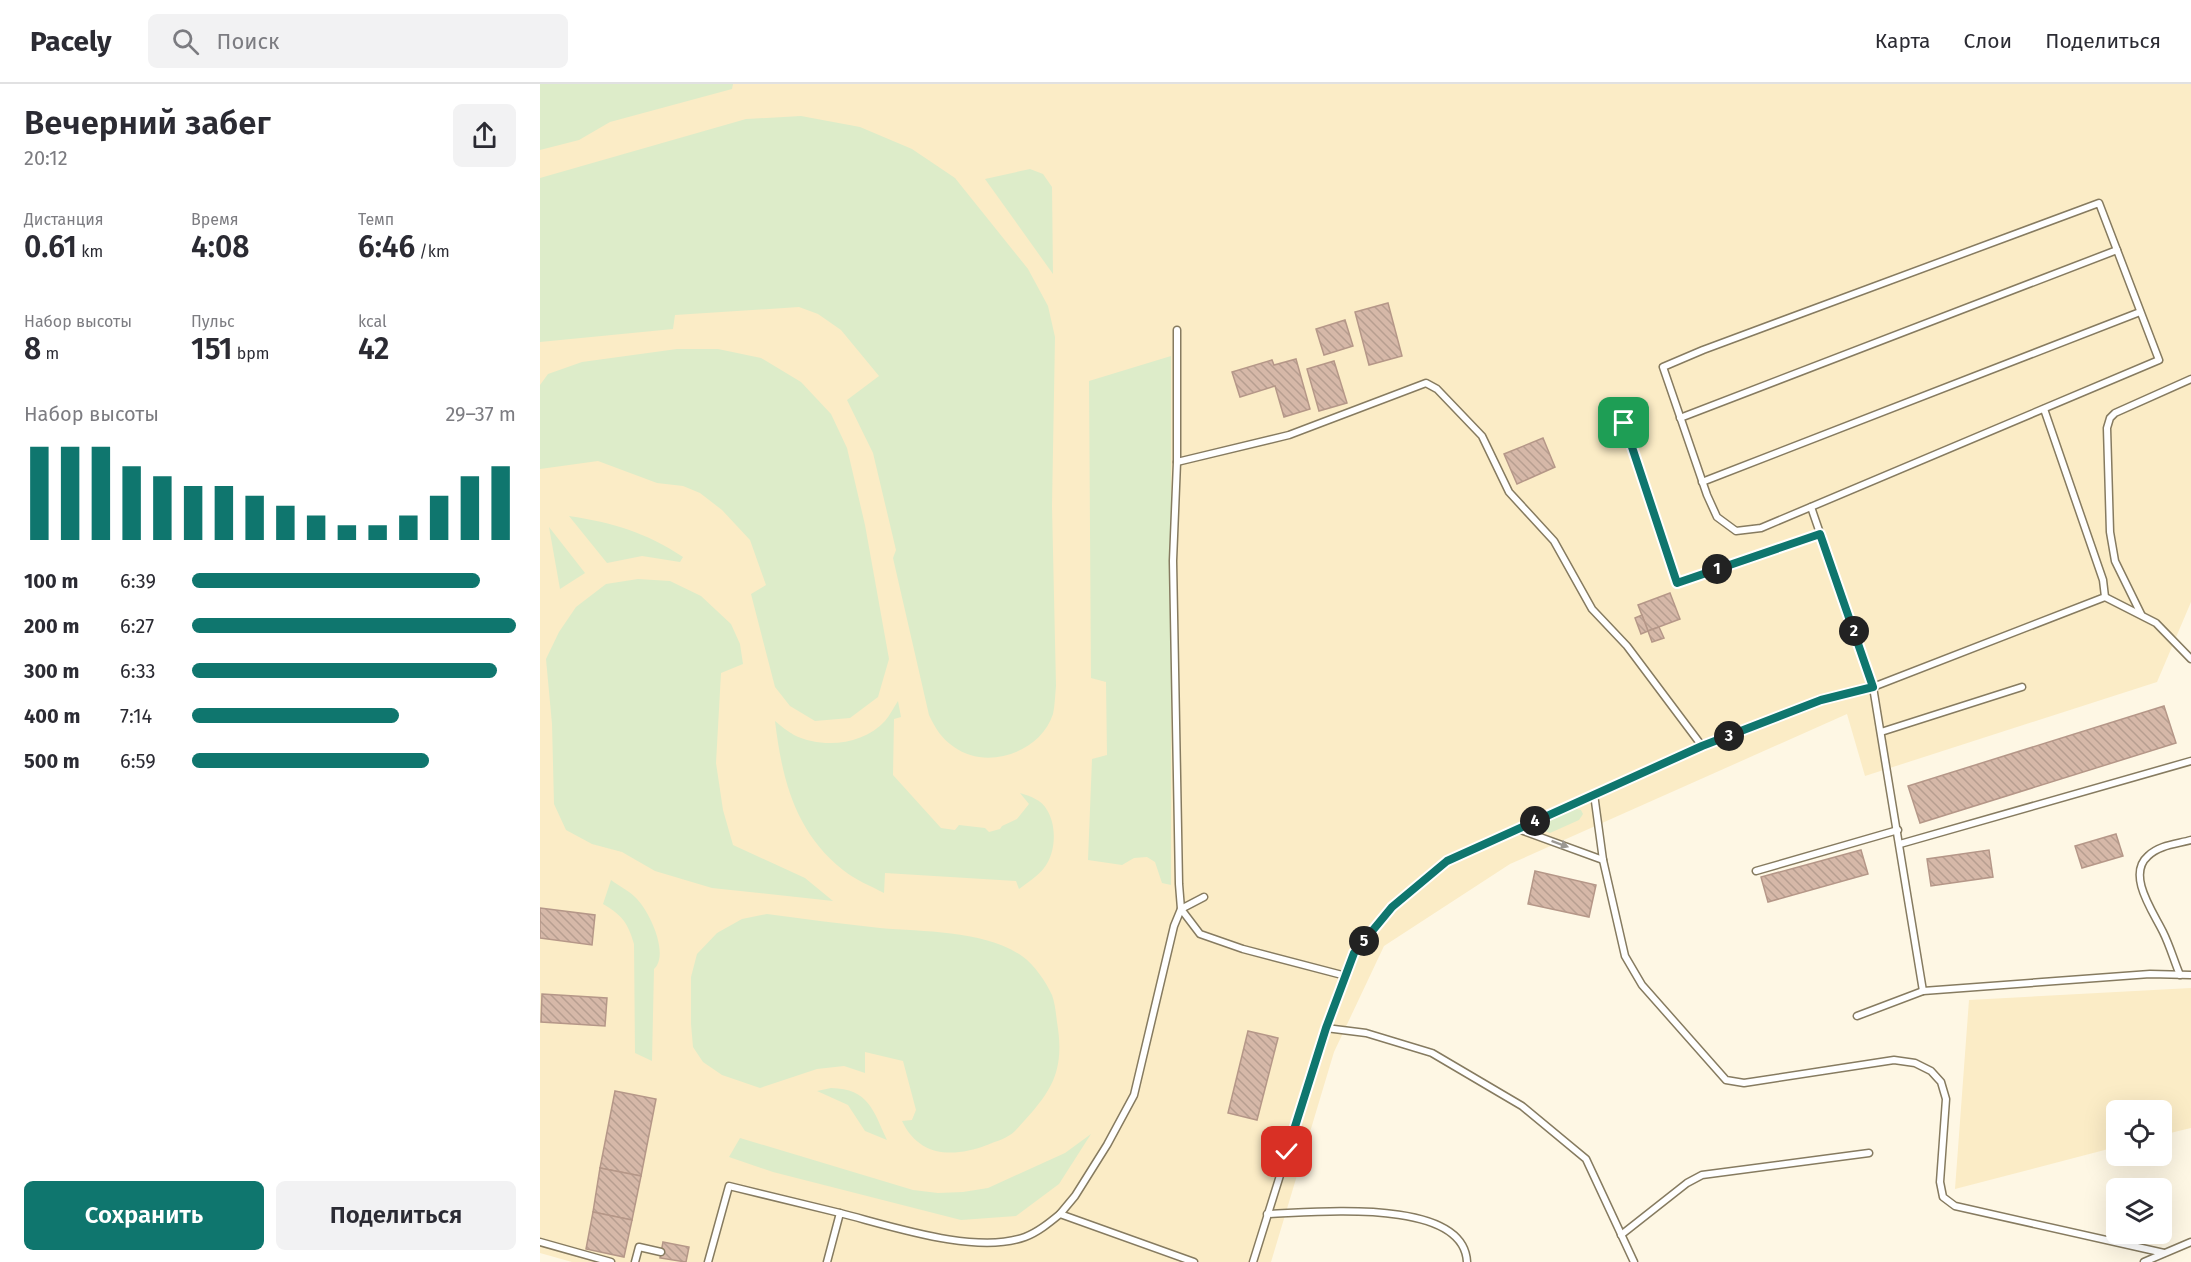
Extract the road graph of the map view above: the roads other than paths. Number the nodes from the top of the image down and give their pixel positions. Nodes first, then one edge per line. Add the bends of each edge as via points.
1 (2117, 250) junction
2 (2140, 312) junction
3 (1177, 330) dead end
4 (2191, 379) edge
5 (2044, 410) junction
6 (1680, 418) junction
7 (1624, 423) dead end
8 (1177, 462) junction
9 (1702, 482) junction
10 (1811, 507) junction
11 (1820, 534) junction
12 (2105, 597) junction
13 (2141, 614) junction
14 (2191, 659) edge
15 (1873, 687) junction
16 (2022, 687) dead end
17 (1881, 732) junction
18 (1702, 746) junction
19 (2191, 760) edge
20 (1594, 794) junction
21 (1518, 829) junction
22 (1898, 830) junction
23 (2191, 840) edge
24 (1900, 844) junction
25 (1603, 860) junction
26 (1756, 871) dead end
27 (1204, 897) dead end
28 (1181, 909) junction
29 (2180, 975) junction
30 (2191, 975) edge
31 (1346, 976) junction
32 (1923, 991) junction
33 (1857, 1016) dead end
34 (1326, 1028) junction
35 (1869, 1153) dead end
36 (840, 1213) junction
37 (1060, 1214) junction
38 (1267, 1214) junction
39 (1621, 1235) junction
40 (540, 1242) edge
41 (2191, 1242) edge
42 (661, 1252) dead end
43 (2164, 1253) junction
44 (611, 1262) edge
45 (635, 1262) edge
46 (708, 1262) edge
47 (827, 1262) edge
48 (1194, 1262) edge
49 (1253, 1262) edge
50 (1467, 1262) edge
51 (1634, 1262) edge
52 (2144, 1262) edge

1 - 2 lane
1 - 6 lane
1 - 6 lane via 2099,203 1703,350 1664,367
2 - 5 lane via 2158,360
2 - 9 lane
3 - 8 lane
4 - 13 lane via 2115,413 2107,428 2110,532 2115,561
5 - 10 lane
5 - 12 lane via 2103,580
6 - 9 lane
7 - 11 lane via 1677,583
8 - 18 lane via 1289,435 1426,382 1482,436 1509,492 1554,541 1592,609 1627,646
8 - 28 lane via 1173,561
9 - 10 lane via 1717,517 1736,531 1761,528
10 - 11 lane
11 - 15 lane
12 - 13 lane
12 - 15 lane
13 - 14 lane via 2156,622
15 - 17 lane
15 - 18 lane via 1821,700
16 - 17 lane
17 - 22 lane
18 - 20 lane
19 - 24 lane
20 - 21 lane
20 - 25 lane
21 -> 25 lane
21 - 31 lane via 1447,861 1392,907 1354,953
22 - 24 lane
22 - 26 lane
23 - 29 lane via 2157,849 2146,857 2140,877 2145,898
24 - 32 lane
25 - 43 lane via 1625,956 1642,986 1726,1080 1744,1083 1894,1060 1915,1063 1941,1082 1946,1099 1940,1182 1943,1197 1955,1206
27 - 28 lane
28 - 31 lane via 1200,934
28 - 37 lane via 1134,1095 1107,1146
29 - 30 lane
29 - 32 lane
31 - 34 lane
32 - 33 lane
34 - 38 lane
34 - 39 lane via 1366,1033 1432,1053 1522,1106 1586,1159
35 - 39 lane via 1702,1174
36 - 37 lane via 962,1242 999,1243 1025,1237
36 - 46 lane via 729,1186
36 - 47 lane
37 - 48 lane
38 - 49 lane
38 - 50 lane via 1359,1212 1421,1218 1456,1237 1467,1253
39 - 51 lane
40 - 44 lane
41 - 43 lane
42 - 45 lane via 639,1247
43 - 52 lane

